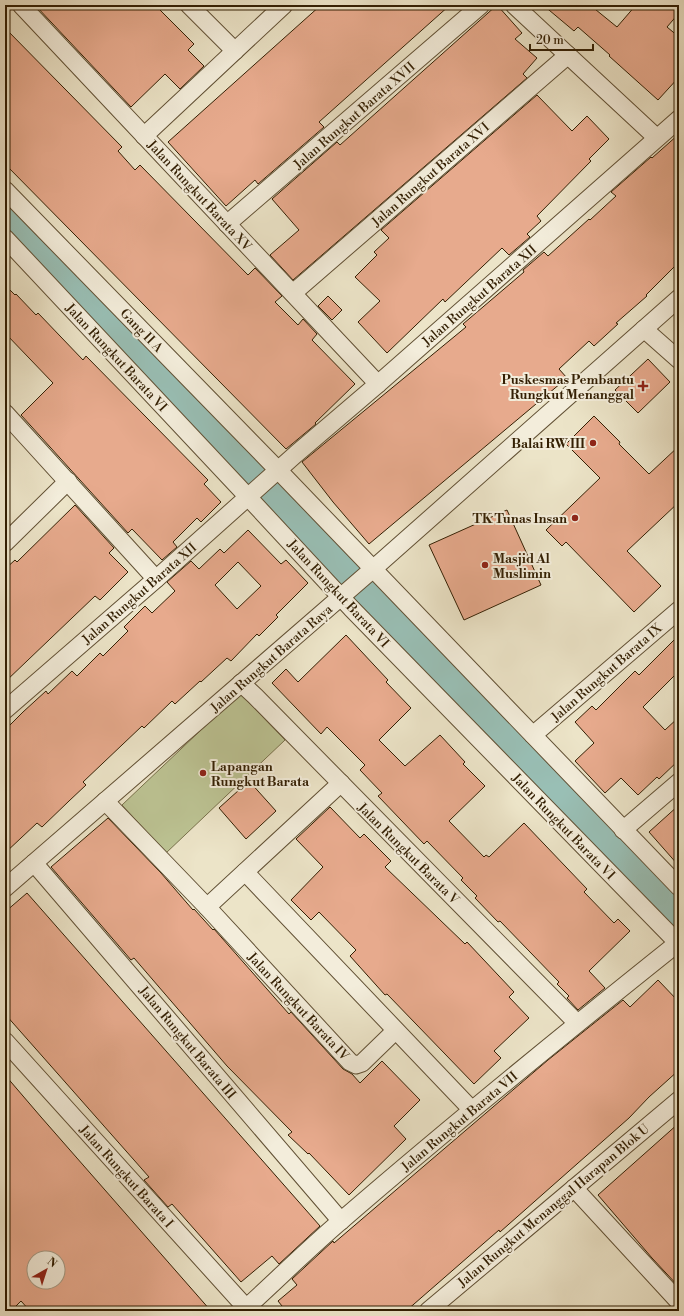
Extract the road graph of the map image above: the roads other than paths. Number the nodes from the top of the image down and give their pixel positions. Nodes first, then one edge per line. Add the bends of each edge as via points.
1 (21, 5) edge
2 (189, 5) edge
3 (284, 5) edge
4 (481, 5) edge
5 (514, 5) edge
6 (235, 51) junction
7 (568, 55) junction
8 (679, 119) edge
9 (144, 136) junction
10 (657, 138) junction
11 (5, 190) edge
12 (228, 224) junction
13 (5, 238) edge
14 (293, 293) junction
15 (679, 298) edge
16 (644, 329) junction
17 (679, 360) edge
18 (378, 384) junction
19 (5, 413) edge
20 (276, 473) junction
21 (68, 481) junction
22 (251, 494) junction
23 (5, 543) edge
24 (370, 572) junction
25 (156, 579) junction
26 (344, 594) junction
27 (679, 610) edge
28 (241, 683) junction
29 (5, 710) edge
30 (533, 735) junction
31 (679, 782) edge
32 (341, 783) junction
33 (105, 801) junction
34 (623, 830) junction
35 (34, 863) junction
36 (245, 872) junction
37 (679, 887) edge
38 (5, 888) edge
39 (208, 907) junction
40 (679, 943) edge
41 (577, 1023) junction
42 (395, 1030) junction
43 (5, 1041) edge
44 (678, 1102) edge
45 (472, 1110) junction
46 (574, 1188) junction
47 (340, 1221) junction
48 (679, 1302) edge
49 (247, 1310) edge
50 (428, 1311) edge

1 - 9 street, Jalan Rungkut Barata XV
2 - 6 street
3 - 6 street
4 - 12 street, Jalan Rungkut Barata XVII
5 - 7 street
6 - 9 street
7 - 10 street
7 - 14 street, Jalan Rungkut Barata XVI
8 - 10 street, Jalan Rungkut Barata XII
9 - 12 street, Jalan Rungkut Barata XV
10 - 18 street, Jalan Rungkut Barata XII
11 - 20 street, Gang II A
12 - 14 street, Jalan Rungkut Barata XV
13 - 22 street, Jalan Rungkut Barata VI
14 - 18 street, Jalan Rungkut Barata XV
15 - 16 street, Jalan Rungkut Barata Raya
16 - 17 street
16 - 24 street, Jalan Rungkut Barata Raya
18 - 20 street, Jalan Rungkut Barata XII
19 - 21 street
20 - 22 street, Jalan Rungkut Barata XII
20 - 24 street
21 - 23 street
21 - 25 street
22 - 25 street, Jalan Rungkut Barata XII
22 - 26 street, Jalan Rungkut Barata VI
24 - 26 street, Jalan Rungkut Barata Raya
24 - 30 street
25 - 29 street, Jalan Rungkut Barata XII
26 - 28 street, Jalan Rungkut Barata Raya
26 - 40 street, Jalan Rungkut Barata VI
27 - 30 street, Jalan Rungkut Barata IX
28 - 32 street, Jalan Rungkut Barata V
28 - 33 street, Jalan Rungkut Barata Raya
30 - 34 street
31 - 34 street
32 - 36 street
32 - 41 street, Jalan Rungkut Barata V
33 - 35 street, Jalan Rungkut Barata Raya
33 - 39 street, Jalan Rungkut Barata IV
34 - 37 street
35 - 38 street, Jalan Rungkut Barata Raya
35 - 47 street, Jalan Rungkut Barata III
36 - 39 street
36 - 42 street
39 - 42 street, Jalan Rungkut Barata IV via 350,1062 356,1065 362,1063
40 - 41 street, Jalan Rungkut Barata VII
41 - 45 street, Jalan Rungkut Barata VII
42 - 45 street
43 - 49 street, Jalan Rungkut Barata I
44 - 46 street, Jalan Rungkut Menanggal Harapan Blok U
45 - 47 street, Jalan Rungkut Barata VII
46 - 48 street
46 - 50 street, Jalan Rungkut Menanggal Harapan Blok U
47 - 49 street, Jalan Rungkut Barata VII

